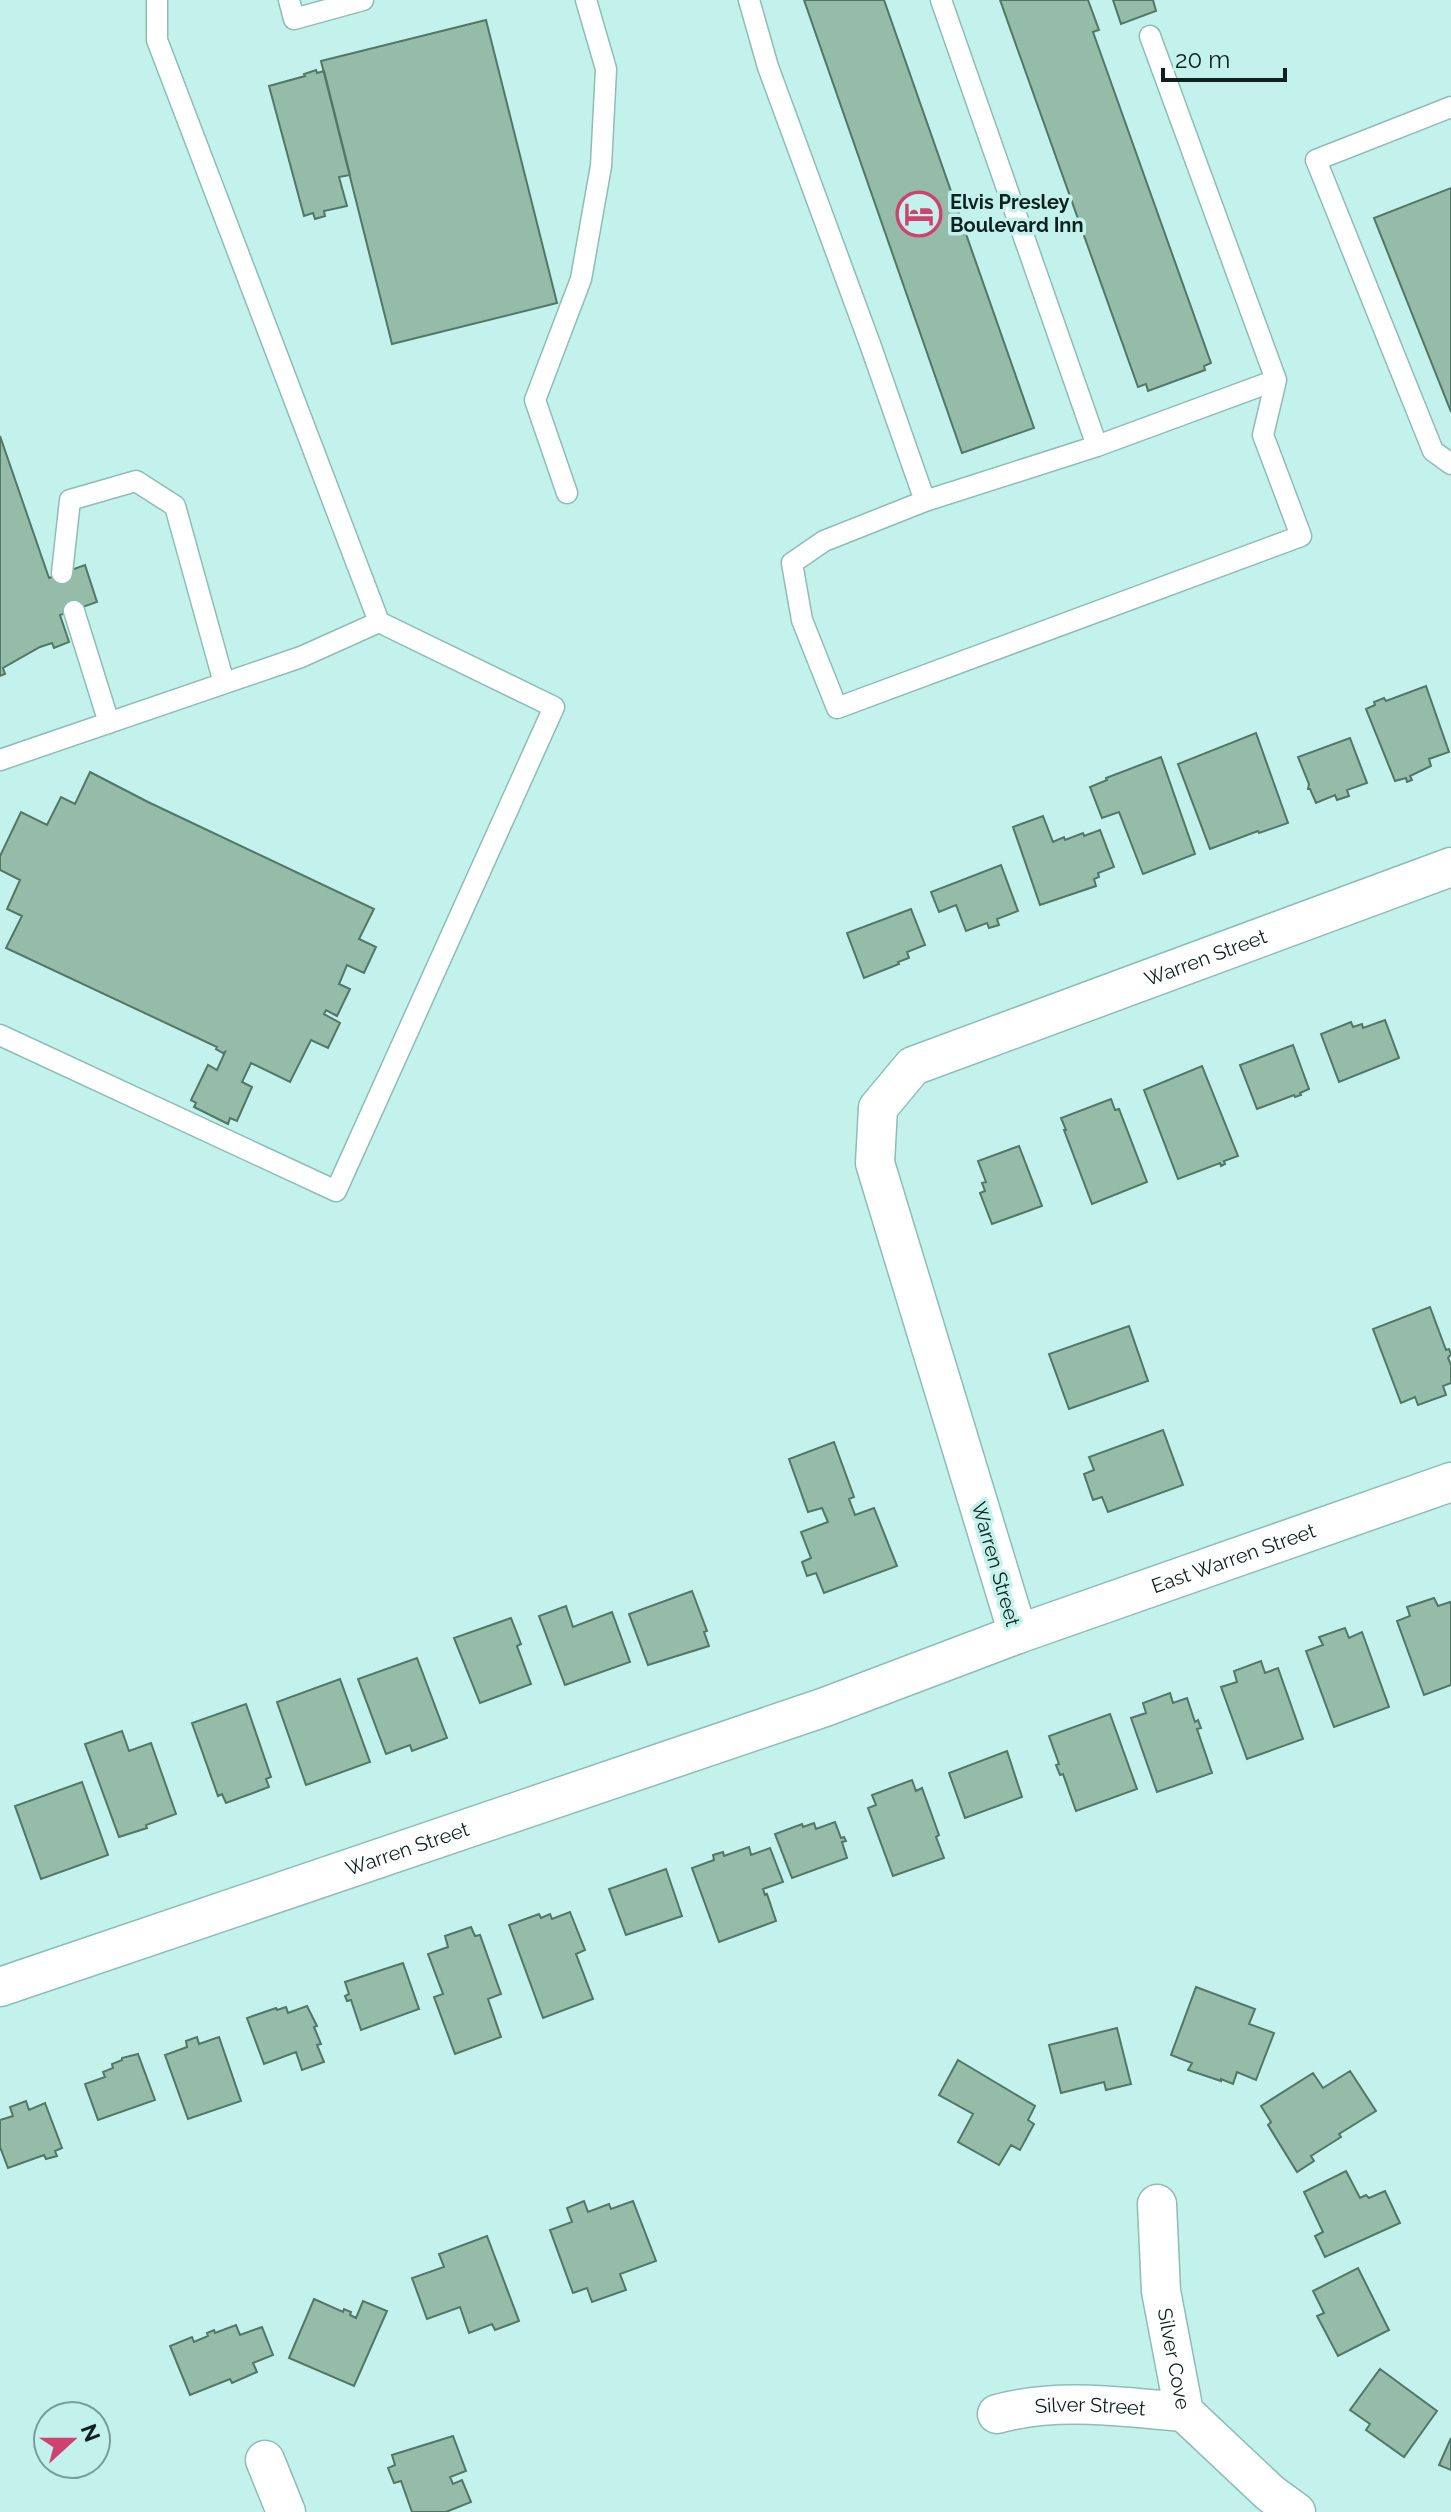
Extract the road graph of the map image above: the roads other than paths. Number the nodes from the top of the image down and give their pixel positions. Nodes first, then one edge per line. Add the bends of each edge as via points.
1 (157, 0) edge
2 (289, 0) edge
3 (363, 0) edge
4 (586, 0) edge
5 (749, 0) edge
6 (941, 0) edge
7 (1150, 36) dead end
8 (1451, 107) edge
9 (1276, 380) junction
10 (1097, 446) junction
11 (1451, 464) edge
12 (567, 493) dead end
13 (925, 501) junction
14 (62, 573) dead end
15 (74, 611) dead end
16 (379, 622) junction
17 (224, 683) junction
18 (109, 723) junction
19 (0, 760) edge
20 (1451, 867) edge
21 (0, 1035) edge
22 (1451, 1482) edge
23 (1018, 1634) junction
24 (0, 1987) edge
25 (1157, 2204) dead end
26 (1184, 2412) junction
27 (997, 2414) dead end
28 (265, 2460) dead end
29 (286, 2512) edge
30 (1296, 2512) edge

1 - 16 lane via 157,40
2 - 3 lane via 294,19
4 - 12 lane via 606,69 601,166 581,279 535,400
5 - 13 lane via 768,67
6 - 10 lane
7 - 9 lane
8 - 11 lane via 1316,160 1433,451
9 - 10 lane
9 - 13 lane via 1263,435 1301,536 837,708 802,620 792,563 824,541
10 - 13 lane
14 - 17 lane via 70,500 136,481 175,506
15 - 18 lane
16 - 17 lane via 301,657
16 - 21 lane via 554,707 336,1191
17 - 18 lane
18 - 19 lane
20 - 23 street, Warren Street via 913,1066 878,1108 875,1163
22 - 23 street, East Warren Street
23 - 24 street, Warren Street via 825,1707
25 - 26 street, Silver Cove via 1161,2291
26 - 27 street, Silver Street via 1093,2404 1024,2406
26 - 30 street, Silver Cove
28 - 29 street

